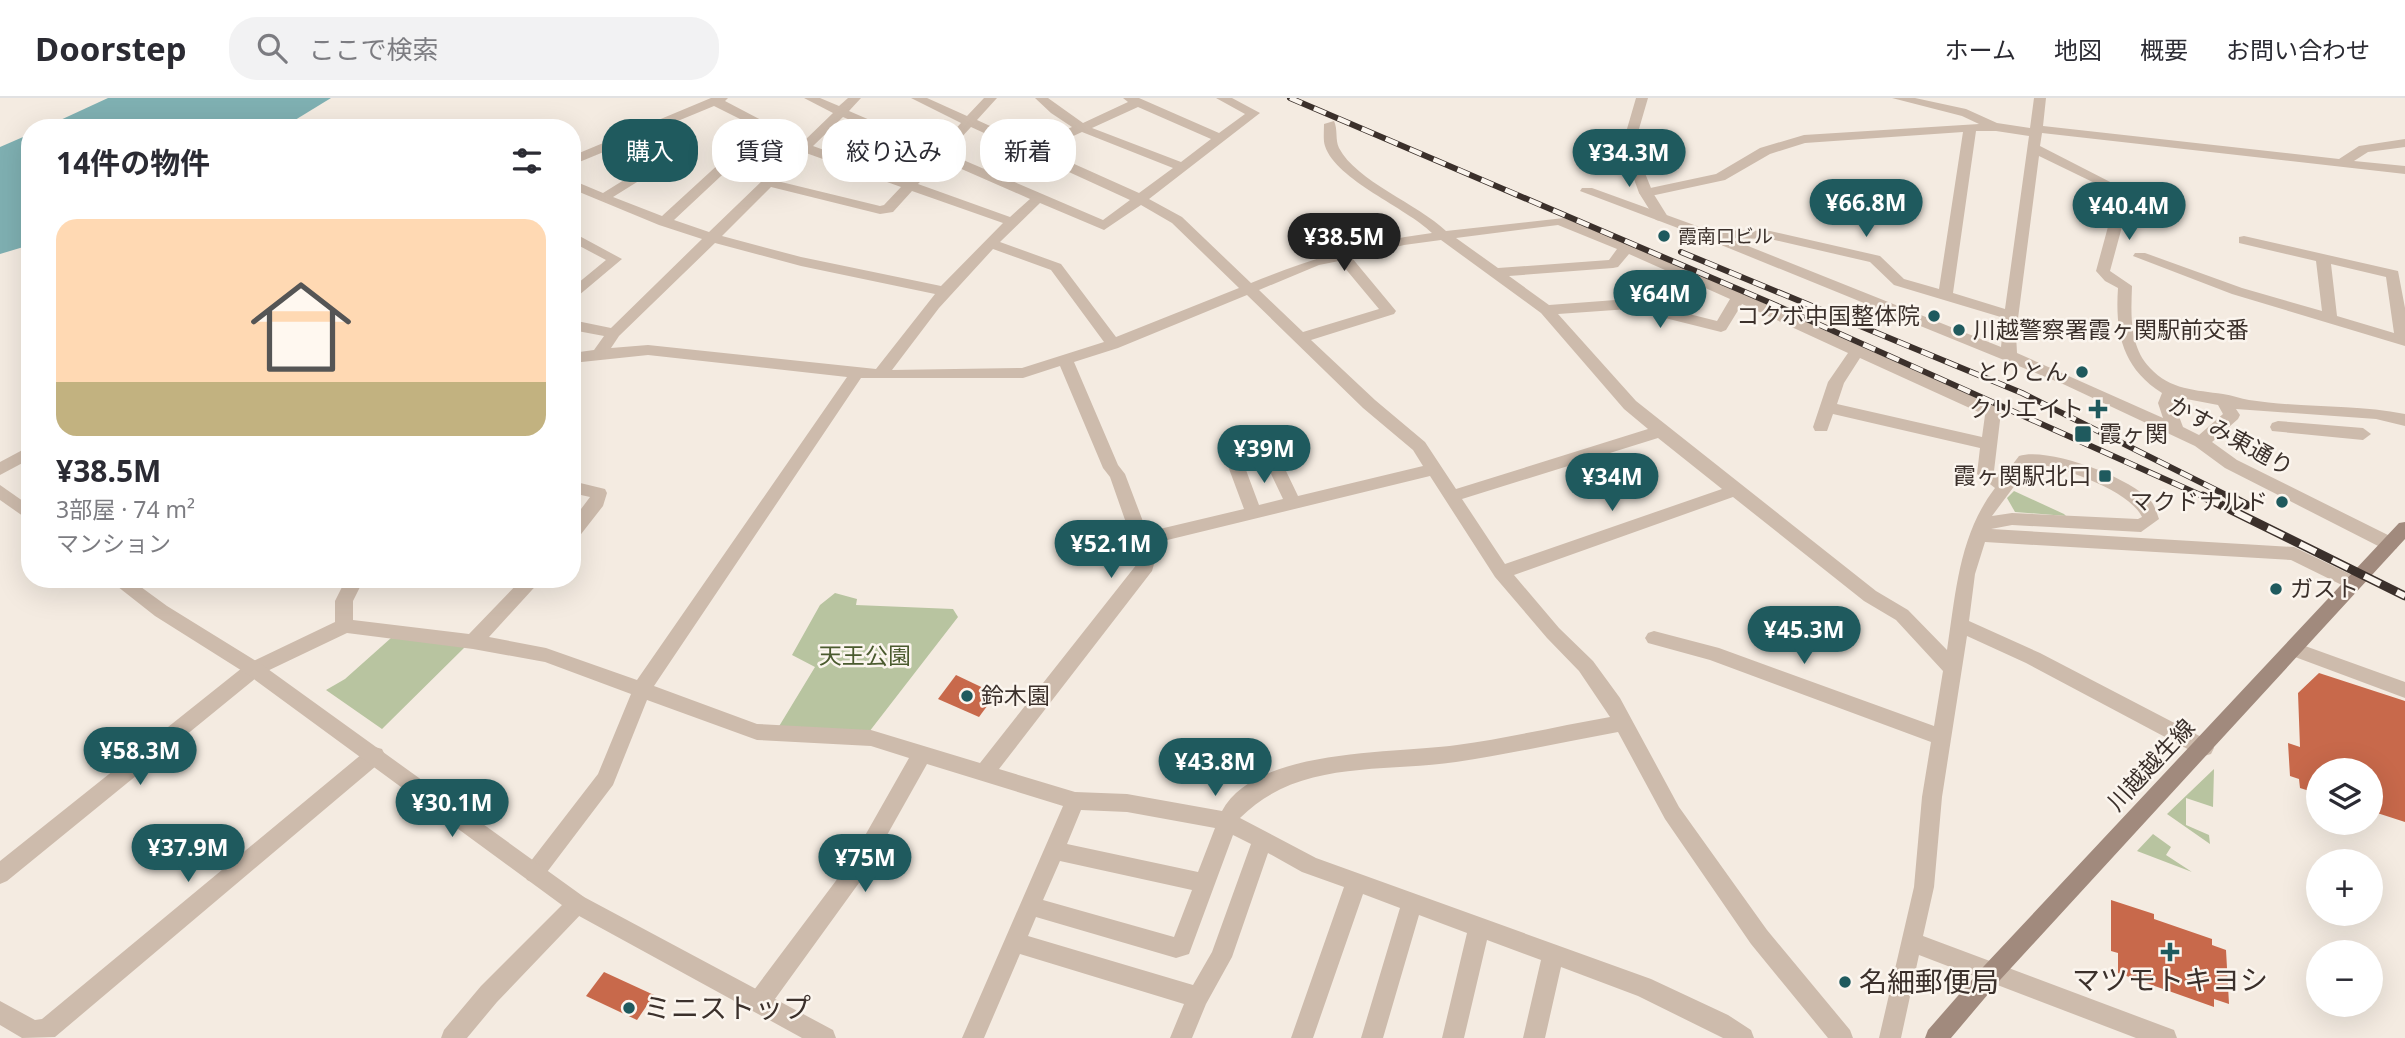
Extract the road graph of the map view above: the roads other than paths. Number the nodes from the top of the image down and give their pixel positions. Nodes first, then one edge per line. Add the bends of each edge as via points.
1 (810, 98) edge
2 (855, 98) edge
3 (917, 98) edge
4 (991, 98) edge
5 (1041, 98) edge
6 (1222, 98) edge
7 (1642, 98) edge
8 (1898, 98) edge
9 (2040, 98) edge
10 (718, 99) edge
11 (1132, 101) edge
12 (1927, 101) edge
13 (841, 112) junction
14 (671, 119) edge
15 (751, 119) edge
16 (857, 119) edge
17 (968, 120) junction
18 (966, 122) edge
19 (1330, 124) dead end
20 (980, 125) edge
21 (1080, 127) junction
22 (1996, 127) junction
23 (1970, 128) junction
24 (1076, 129) edge
25 (2035, 137) junction
26 (1219, 138) junction
27 (2405, 143) edge
28 (808, 144) edge
29 (602, 148) edge
30 (808, 149) edge
31 (581, 156) edge
32 (2344, 161) junction
33 (966, 167) edge
34 (1182, 167) junction
35 (1076, 169) edge
36 (2405, 170) edge
37 (712, 178) edge
38 (629, 182) edge
39 (915, 182) edge
40 (769, 183) joint
41 (912, 186) junction
42 (581, 188) edge
43 (1587, 191) dead end
44 (1646, 193) junction
45 (603, 198) junction
46 (1038, 198) junction
47 (1140, 199) junction
48 (1661, 217) junction
49 (664, 222) junction
50 (1012, 222) junction
51 (1704, 233) junction
52 (1442, 235) junction
53 (715, 237) junction
54 (2244, 240) dead end
55 (581, 241) edge
56 (990, 243) junction
57 (1626, 248) junction
58 (1342, 256) junction
59 (2140, 256) dead end
60 (2323, 258) junction
61 (1494, 272) junction
62 (581, 288) edge
63 (1251, 289) junction
64 (943, 291) junction
65 (1945, 296) junction
66 (1738, 298) junction
67 (1546, 310) junction
68 (2012, 316) junction
69 (2330, 317) junction
70 (581, 327) edge
71 (614, 334) junction
72 (1299, 338) junction
73 (2404, 341) edge
74 (1113, 344) junction
75 (1856, 352) junction
76 (598, 354) junction
77 (2009, 356) junction
78 (581, 357) edge
79 (1066, 362) junction
80 (857, 373) junction
81 (880, 375) junction
82 (2171, 391) junction
83 (2222, 400) junction
84 (1827, 407) junction
85 (2405, 420) edge
86 (1821, 427) dead end
87 (2277, 427) dead end
88 (2175, 428) junction
89 (1660, 431) junction
90 (2363, 434) dead end
91 (2201, 442) junction
92 (1989, 444) junction
93 (21, 457) edge
94 (0, 469) edge
95 (1434, 469) junction
96 (2005, 486) junction
97 (581, 489) edge
98 (1736, 490) junction
99 (0, 491) edge
100 (1453, 496) junction
101 (1293, 503) junction
102 (21, 508) edge
103 (1254, 513) junction
104 (581, 522) edge
105 (2405, 528) edge
106 (1979, 530) junction
107 (1141, 540) junction
108 (2390, 544) junction
109 (1501, 572) junction
110 (2352, 583) junction
111 (129, 588) edge
112 (349, 588) edge
113 (524, 588) edge
114 (1960, 625) junction
115 (345, 626) junction
116 (1654, 638) dead end
117 (473, 642) junction
118 (2294, 649) junction
119 (254, 668) junction
120 (1953, 669) junction
121 (642, 689) junction
122 (2405, 691) edge
123 (1622, 723) junction
124 (1941, 737) junction
125 (2204, 748) junction
126 (375, 754) junction
127 (922, 754) junction
128 (983, 774) junction
129 (1075, 801) junction
130 (1227, 821) junction
131 (1263, 838) junction
132 (1054, 850) junction
133 (534, 873) junction
134 (0, 874) edge
135 (1357, 881) junction
136 (1204, 883) junction
137 (1412, 902) junction
138 (578, 904) junction
139 (1031, 906) junction
140 (1479, 928) junction
141 (1014, 942) junction
142 (1911, 942) junction
143 (1553, 954) junction
144 (1992, 973) junction
145 (1198, 997) junction
146 (759, 1002) junction
147 (0, 1013) edge
148 (452, 1038) edge
149 (825, 1038) edge
150 (973, 1038) edge
151 (1181, 1038) edge
152 (1303, 1038) edge
153 (1373, 1038) edge
154 (1453, 1038) edge
155 (1534, 1038) edge
156 (1743, 1038) edge
157 (1842, 1038) edge
158 (1890, 1038) edge
159 (1936, 1038) edge
160 (2166, 1038) edge

1 - 13 street
2 - 13 street
3 - 17 street
4 - 17 street
5 - 21 street via 1058,116
6 - 26 street via 1254,113
7 - 44 street via 1628,146
8 - 12 street
9 - 25 street
10 - 14 street
10 - 15 street
11 - 21 street
11 - 26 street
12 - 22 street
13 - 16 street
13 - 28 street
17 - 18 street
17 - 20 street
19 - 52 street via 1332,147 1345,163
21 - 24 street
21 - 34 street
22 - 23 street
22 - 25 street
23 - 44 street via 1804,139 1765,151 1720,177
23 - 65 street
25 - 32 street
25 - 68 street
25 - 82 street via 2112,186 2117,214 2103,270 2125,286 2125,337 2130,355 2157,384
26 - 34 street
27 - 32 street via 2364,149
29 - 31 street
30 - 41 street
32 - 36 street
33 - 46 street
34 - 47 street
35 - 47 street
37 - 49 street
38 - 45 street
39 - 41 street
40 - 41 street via 880,210 888,209
40 - 53 street
41 - 50 street
42 - 45 street
43 - 48 street, かすみ東通り
44 - 48 street
45 - 49 street
46 - 47 street via 1104,226
46 - 50 street
47 - 63 street via 1177,220
48 - 51 street, かすみ東通り
49 - 53 street
50 - 56 street
51 - 65 street via 1770,235 1875,259 1899,282
51 - 77 street, かすみ東通り
52 - 57 street via 1559,221
52 - 58 street
52 - 61 street
53 - 64 street via 806,264
53 - 71 street
54 - 60 street
55 - 62 street via 615,259
56 - 64 street
56 - 74 street via 1056,267
57 - 61 street via 1613,264
57 - 66 street
58 - 63 street via 1279,274
58 - 72 street via 1389,311
59 - 69 street via 2237,291
60 - 69 street
60 - 73 street via 2393,274
61 - 67 street
63 - 72 street
63 - 74 street
64 - 81 street
65 - 68 street
66 - 67 street via 1720,327 1629,304
66 - 75 street
67 - 89 street via 1630,405
68 - 77 street
69 - 73 street
70 - 71 street
71 - 76 street
72 - 95 street via 1414,441
74 - 79 street
75 - 84 street via 1836,382
75 - 92 street via 1993,412
76 - 78 street
76 - 80 street via 648,350
77 - 88 street, かすみ東通り
79 - 81 street via 1023,373
79 - 107 street via 1117,474
80 - 81 street
80 - 121 street
82 - 83 street
82 - 88 street via 2166,403
83 - 85 street
83 - 91 street via 2232,415
84 - 86 street
84 - 92 street
87 - 90 street
88 - 91 street, かすみ東通り
89 - 98 street
89 - 100 street
91 - 108 street, かすみ東通り via 2231,464
92 - 96 street via 1985,474
93 - 94 street
95 - 100 street
95 - 101 street
96 - 106 street via 1984,513
96 - 106 street via 2025,460 2054,460 2133,497 2144,504 2151,519 2134,526 2012,519
97 - 104 street via 599,493
98 - 109 street
98 - 120 street via 1870,596 1902,615
99 - 102 street
100 - 109 street
101 - 103 street
101 - 103 street via 1268,450 1233,458
103 - 107 street
105 - 108 main road, 川越越生線
106 - 110 street via 2294,554
106 - 114 street via 1966,574
107 - 128 street via 1147,557 1139,577
108 - 110 main road, 川越越生線
109 - 123 street via 1586,666
110 - 118 main road, 川越越生線
111 - 119 street
112 - 115 street via 341,608
113 - 117 street
114 - 120 street
114 - 125 street
115 - 117 street
115 - 119 street
116 - 124 street via 1712,653
117 - 121 street via 546,655
118 - 122 street
118 - 125 main road, 川越越生線
119 - 126 street
119 - 134 street
120 - 124 street
121 - 127 street via 757,732 872,738
121 - 133 street via 606,779
123 - 130 street via 1452,754 1344,761 1270,782 1242,798
123 - 157 street via 1672,813 1759,937
124 - 142 street via 1924,887
125 - 144 main road, 川越越生線
126 - 133 street
126 - 147 street via 47,1028 33,1032
127 - 128 street
127 - 146 street via 857,869
128 - 129 street
129 - 130 street via 1127,803
129 - 132 street
130 - 131 street
130 - 136 street
131 - 135 street via 1310,865
131 - 145 street via 1221,957
132 - 136 street
132 - 139 street
133 - 138 street
135 - 137 street
135 - 152 street
136 - 139 street via 1181,947 1176,948
137 - 140 street
137 - 153 street
138 - 146 street
138 - 148 street
139 - 141 street
140 - 143 street
140 - 154 street
141 - 145 street
141 - 150 street
142 - 144 street
142 - 158 street
143 - 155 street
143 - 156 street via 1643,987
144 - 159 main road, 川越越生線
144 - 160 street
145 - 151 street
146 - 149 street

